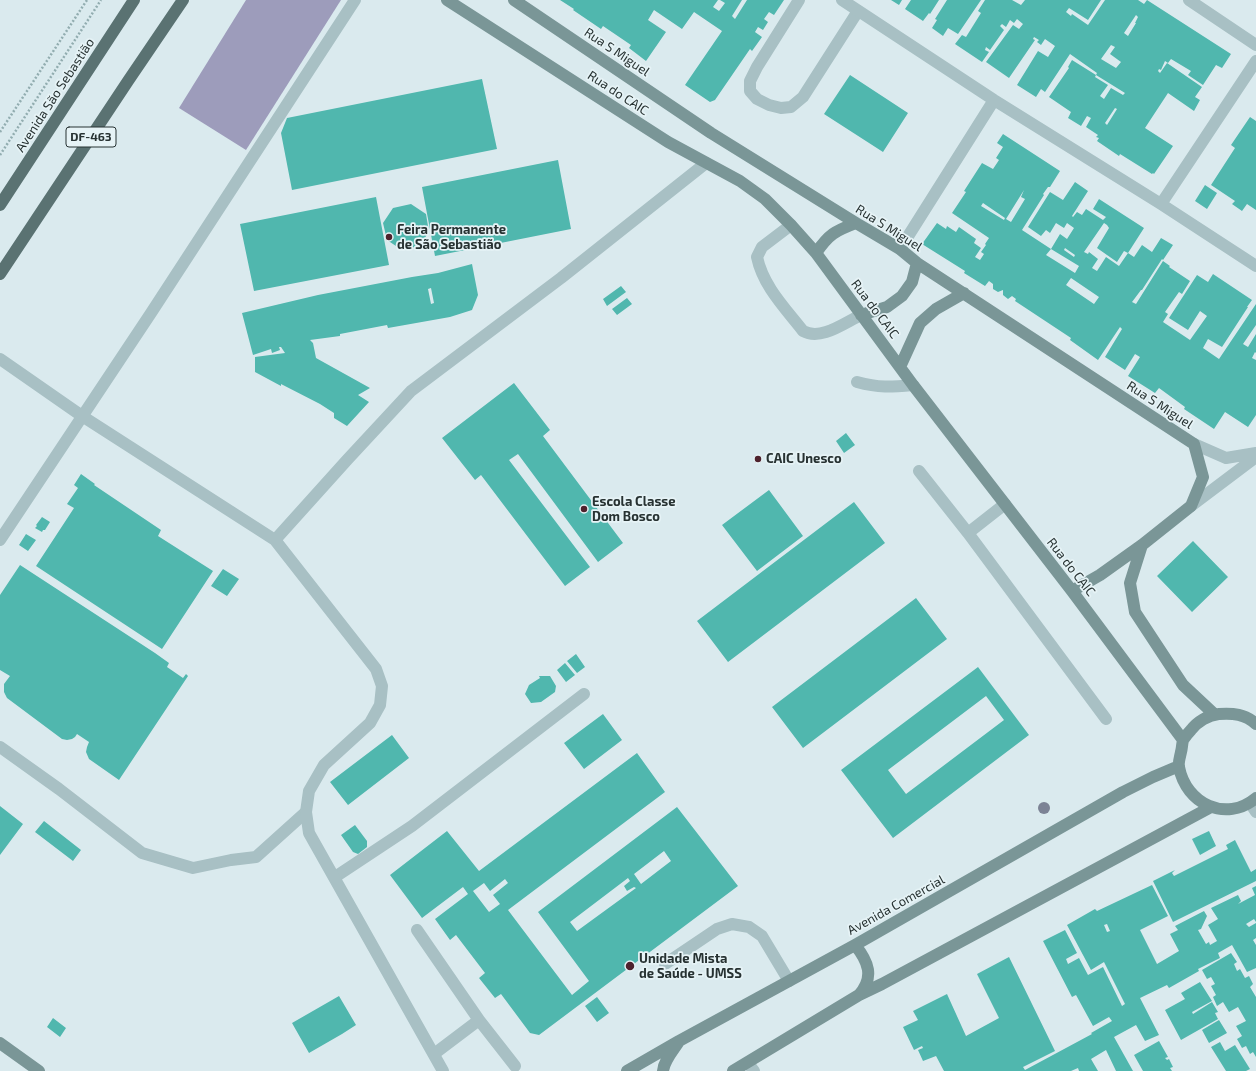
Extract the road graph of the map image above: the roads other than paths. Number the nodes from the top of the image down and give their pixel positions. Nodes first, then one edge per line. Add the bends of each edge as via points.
1 (134, 0) edge
2 (183, 0) edge
3 (354, 0) edge
4 (447, 0) edge
5 (514, 0) edge
6 (799, 0) edge
7 (842, 0) edge
8 (1189, 0) edge
9 (858, 11) junction
10 (1256, 45) edge
11 (1256, 61) edge
12 (994, 100) junction
13 (706, 163) junction
14 (1161, 204) junction
15 (0, 206) edge
16 (856, 224) junction
17 (791, 225) junction
18 (900, 249) junction
19 (816, 253) junction
20 (917, 263) junction
21 (1256, 266) edge
22 (0, 274) edge
23 (964, 293) junction
24 (861, 315) junction
25 (0, 359) edge
26 (900, 367) junction
27 (857, 382) dead end
28 (913, 385) junction
29 (82, 416) junction
30 (1194, 444) junction
31 (1256, 453) edge
32 (1256, 457) edge
33 (919, 471) dead end
34 (1004, 504) junction
35 (1191, 506) junction
36 (968, 533) junction
37 (0, 540) edge
38 (275, 540) junction
39 (1142, 545) junction
40 (1072, 591) junction
41 (584, 694) dead end
42 (1214, 714) junction
43 (1106, 719) dead end
44 (1254, 721) edge
45 (1183, 740) junction
46 (0, 747) edge
47 (1179, 766) junction
48 (1254, 804) edge
49 (1211, 807) junction
50 (306, 812) junction
51 (335, 877) junction
52 (417, 930) dead end
53 (855, 945) junction
54 (665, 964) dead end
55 (789, 981) junction
56 (860, 994) junction
57 (479, 1020) junction
58 (679, 1041) junction
59 (0, 1043) edge
60 (434, 1054) junction
61 (515, 1066) dead end
62 (751, 1067) edge
63 (39, 1071) edge
64 (443, 1071) edge
65 (627, 1071) edge
66 (663, 1071) edge
67 (733, 1071) edge

1 - 15 main road, Avenida São Sebastião / DF-463
2 - 22 main road, DF-463
3 - 29 street
4 - 13 street, Rua do CAIC via 668,142
5 - 16 street, Rua S Miguel via 711,133
6 - 9 street via 750,81 750,91 757,99 781,108 791,107 803,97
7 - 9 street
8 - 10 street
9 - 12 street
11 - 14 street
12 - 14 street
12 - 18 street
13 - 17 street, Rua do CAIC via 740,181 765,199
13 - 38 street via 561,278 411,391
14 - 21 street
16 - 18 street, Rua S Miguel
16 - 19 street via 839,229 825,240
17 - 19 street, Rua do CAIC
17 - 24 street via 762,247 757,257 767,284 803,331 820,334
18 - 20 street, Rua S Miguel
19 - 24 street, Rua do CAIC
20 - 23 street, Rua S Miguel
20 - 24 street via 912,282 902,296 887,307
23 - 26 street via 936,309 920,323
23 - 30 street, Rua S Miguel
24 - 26 street, Rua do CAIC
25 - 29 street
26 - 28 street, Rua do CAIC
27 - 28 street via 890,387
28 - 34 street, Rua do CAIC
29 - 37 street
29 - 38 street
30 - 31 street, Rua S Miguel via 1226,458
30 - 35 street via 1203,476
32 - 35 street
33 - 36 street
34 - 36 street
34 - 40 street, Rua do CAIC
35 - 39 street
36 - 43 street
38 - 50 street via 376,668 382,686 380,705 370,723 324,765 309,791
39 - 40 street via 1100,575
39 - 42 street via 1130,582 1135,612 1183,685
40 - 45 street, Rua do CAIC
41 - 51 street via 412,826
42 - 44 street via 1233,713
42 - 45 street via 1196,724
45 - 47 street
46 - 50 street via 142,853 193,868 256,857
47 - 49 street via 1184,784 1195,798
47 - 53 street, Avenida Comercial via 1123,792
48 - 49 street via 1224,810
49 - 56 street
50 - 51 street via 309,833
51 - 60 street
52 - 57 street
53 - 55 street, Avenida Comercial
53 - 56 street via 863,954 869,972 866,986
54 - 55 street via 717,929 732,924 749,927 762,936
55 - 58 street, Avenida Comercial
56 - 62 street
57 - 60 street
57 - 61 street
58 - 65 street, Avenida Comercial
58 - 66 street
59 - 63 street
60 - 64 street
62 - 67 street

